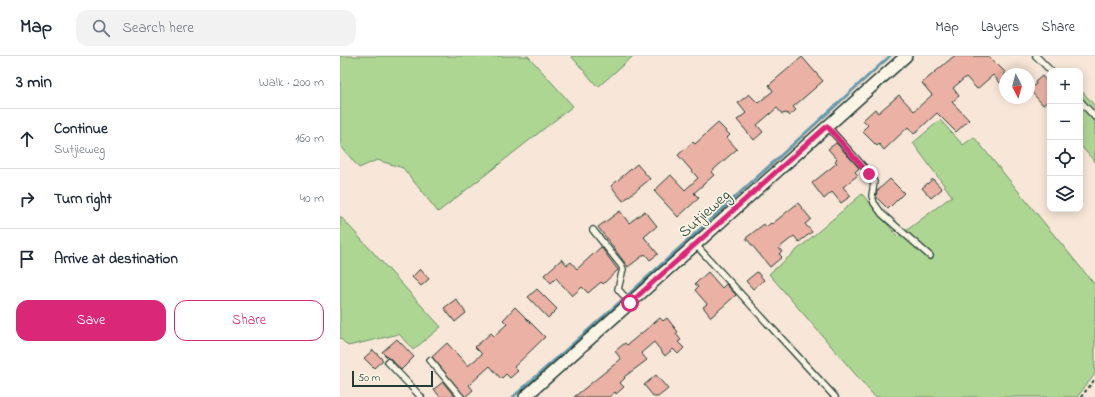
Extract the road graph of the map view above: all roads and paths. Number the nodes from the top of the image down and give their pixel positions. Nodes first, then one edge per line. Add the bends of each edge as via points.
1 (906, 56) edge
2 (1036, 56) edge
3 (1048, 68) edge
4 (1083, 104) edge
5 (1095, 117) edge
6 (827, 126) junction
7 (593, 230) dead end
8 (695, 244) junction
9 (930, 256) dead end
10 (630, 303) junction
11 (430, 360) dead end
12 (388, 362) dead end
13 (1095, 379) edge
14 (420, 397) edge
15 (461, 397) edge
16 (525, 397) edge
17 (834, 397) edge
18 (1081, 397) edge

1 - 6 street, Sutjieweg
2 - 3 lane
4 - 5 lane
6 - 8 street, Sutjieweg
6 - 9 lane via 869,174 874,182 874,203 882,214
7 - 10 lane via 623,269 618,289
8 - 10 street, Sutjieweg
8 - 17 lane
10 - 16 street, Sutjieweg
11 - 15 lane
12 - 14 lane
13 - 18 path

